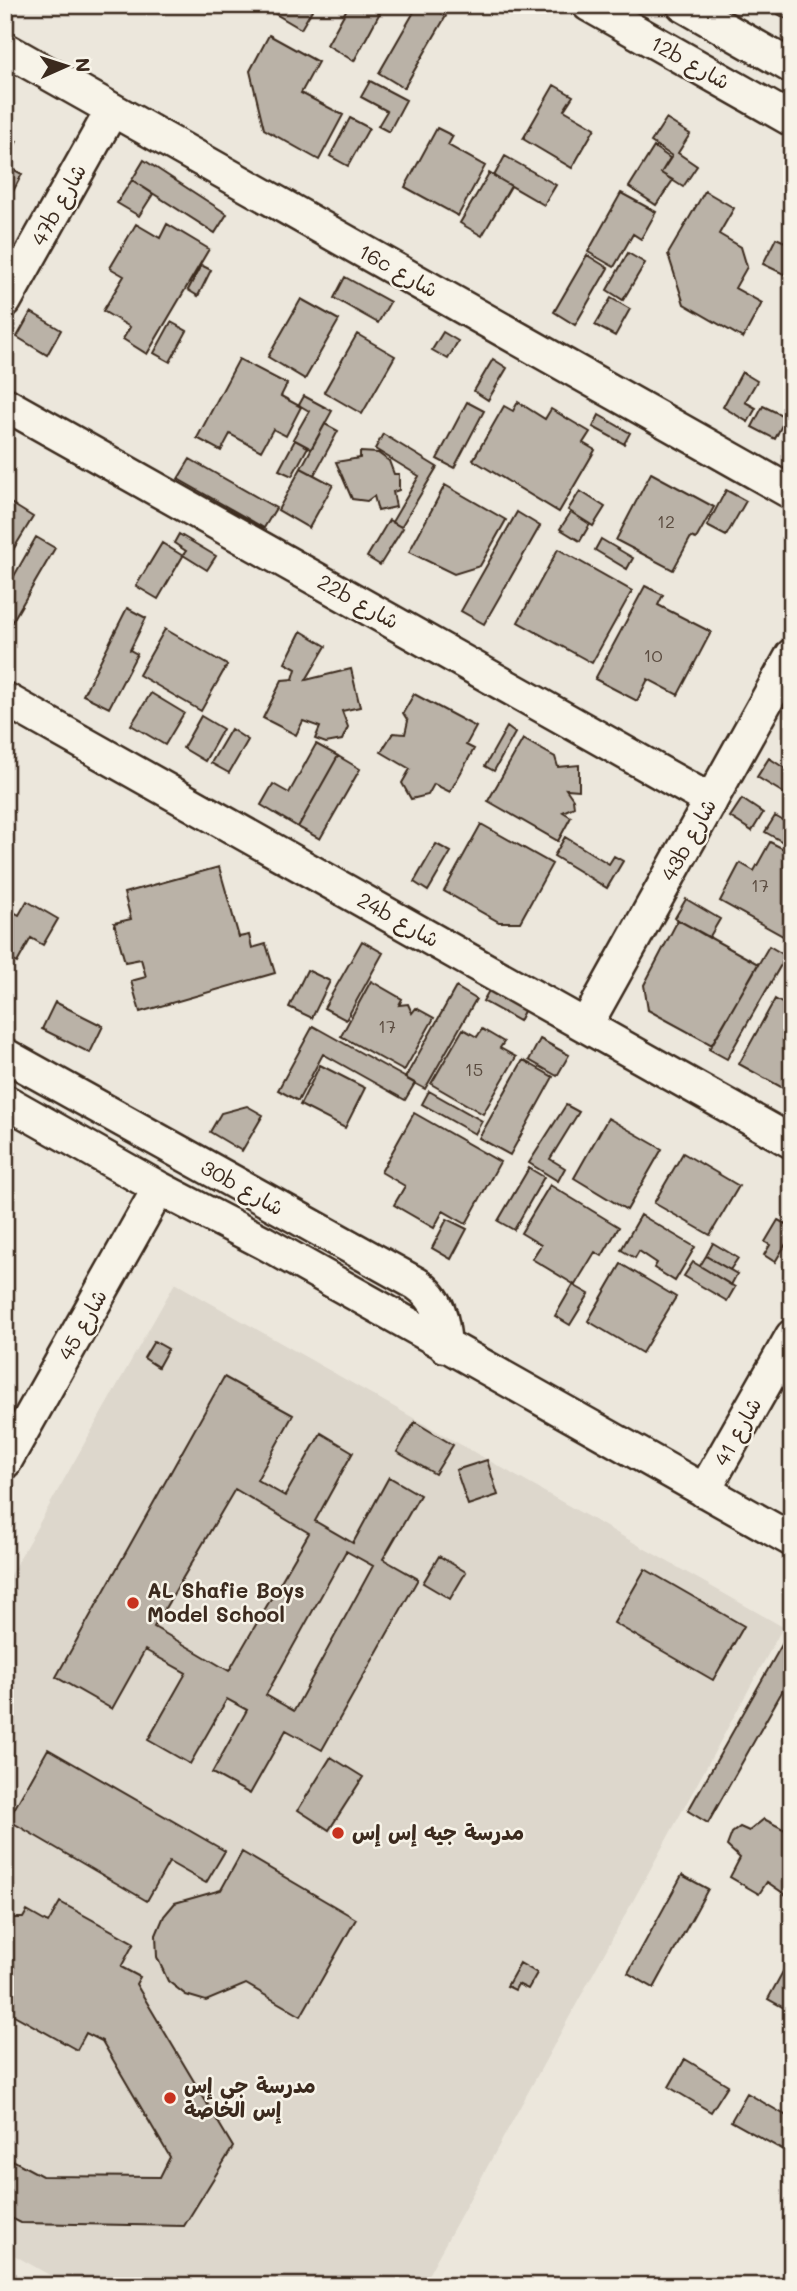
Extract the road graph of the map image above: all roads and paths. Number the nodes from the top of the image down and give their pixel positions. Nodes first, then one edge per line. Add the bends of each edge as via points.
1 (589, 5) edge
2 (683, 5) edge
3 (5, 49) edge
4 (792, 67) edge
5 (112, 110) junction
6 (792, 120) edge
7 (5, 301) edge
8 (5, 404) edge
9 (792, 493) edge
10 (792, 655) edge
11 (5, 699) edge
12 (711, 801) junction
13 (586, 1026) junction
14 (5, 1055) edge
15 (5, 1101) edge
16 (792, 1142) edge
17 (159, 1188) junction
18 (792, 1336) edge
19 (445, 1346) junction
20 (5, 1462) edge
21 (704, 1491) junction
22 (792, 1541) edge

1 - 6 street, 12b شارع
2 - 4 street
3 - 5 street, 16c شارع
5 - 7 street, 47b شارع
5 - 9 street, 16c شارع
8 - 12 street, 22b شارع
10 - 12 street, 43b شارع
11 - 13 street, 24b شارع
12 - 13 street, 43b شارع
13 - 16 street, 24b شارع
14 - 19 street, 30b شارع via 417,1284 441,1312
15 - 17 street, 30b شارع
17 - 19 street, 30b شارع
17 - 20 street, شارع 45
18 - 21 street, شارع 41
19 - 21 street, 30b شارع
21 - 22 street, 30b شارع

